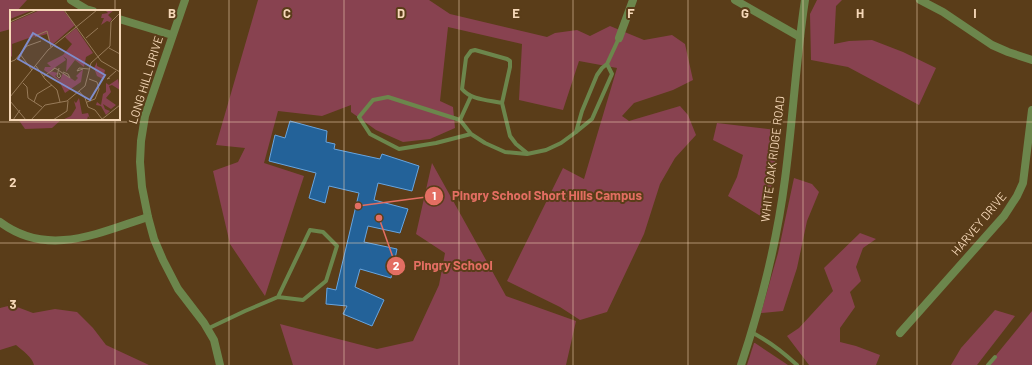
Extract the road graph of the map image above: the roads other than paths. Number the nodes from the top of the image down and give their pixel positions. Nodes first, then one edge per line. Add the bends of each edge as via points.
1 (71, 0) edge
2 (185, 0) edge
3 (633, 0) edge
4 (735, 0) edge
5 (805, 0) edge
6 (920, 0) edge
7 (90, 10) edge
8 (120, 19) edge
9 (172, 35) junction
10 (800, 37) junction
11 (619, 38) joint
12 (1032, 60) edge
13 (607, 64) junction
14 (471, 96) junction
15 (502, 103) junction
16 (1032, 110) edge
17 (460, 120) junction
18 (576, 132) junction
19 (470, 134) junction
20 (527, 154) junction
21 (148, 217) junction
22 (0, 222) edge
23 (278, 297) junction
24 (207, 329) junction
25 (751, 332) junction
26 (900, 333) dead end
27 (995, 357) dead end
28 (220, 365) edge
29 (741, 365) edge
30 (798, 365) edge
31 (988, 365) edge

1 - 7 street
2 - 9 street, LONG HILL DRIVE
3 - 11 street
4 - 10 street
5 - 10 street, WHITE OAK RIDGE ROAD
6 - 12 street via 992,45
8 - 9 street
9 - 21 street, LONG HILL DRIVE via 145,116 141,141 142,187
10 - 25 street, WHITE OAK RIDGE ROAD via 779,217
11 - 13 lane
13 - 18 lane via 597,75
13 - 18 lane via 612,74 592,119
14 - 15 lane
14 - 15 lane via 462,89 466,58 475,50 510,61
14 - 17 lane
15 - 20 lane via 510,136
16 - 26 street, HARVEY DRIVE via 1023,183 1017,196 1004,216
17 - 19 lane
17 - 19 lane via 388,97 373,100 359,117 370,134 399,148 436,143
18 - 20 lane via 546,150
19 - 20 lane via 505,152
21 - 22 street via 81,238 58,241 28,236
21 - 24 street, LONG HILL DRIVE via 154,240 178,289
23 - 23 lane via 303,300 326,281 337,246 323,232 310,230
23 - 24 lane
24 - 28 street, LONG HILL DRIVE via 214,340
25 - 29 street, WHITE OAK RIDGE ROAD
25 - 30 lane via 779,348
27 - 31 lane

